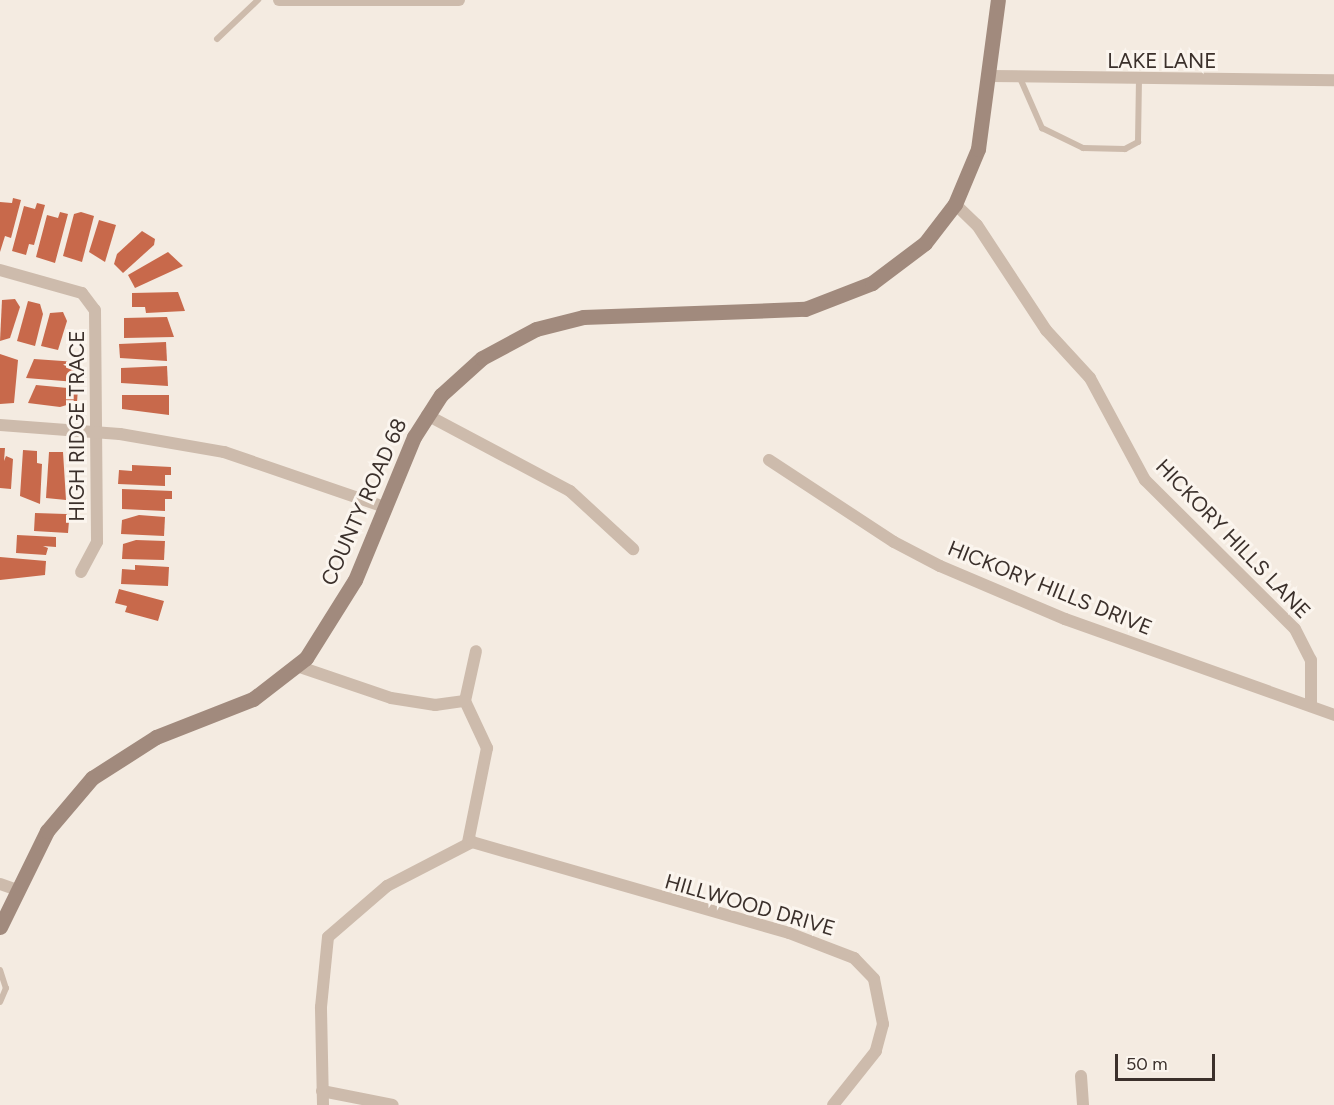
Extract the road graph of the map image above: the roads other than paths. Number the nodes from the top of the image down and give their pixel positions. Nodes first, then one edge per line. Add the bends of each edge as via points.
1 (258, 0) edge
2 (279, 0) edge
3 (459, 0) edge
4 (998, 0) edge
5 (386, 1) edge
6 (217, 39) dead end
7 (989, 76) junction
8 (1020, 78) junction
9 (1334, 80) edge
10 (1139, 81) junction
11 (955, 204) junction
12 (0, 270) edge
13 (427, 415) junction
14 (0, 425) edge
15 (99, 432) junction
16 (769, 460) dead end
17 (385, 507) junction
18 (633, 549) dead end
19 (81, 572) dead end
20 (476, 651) dead end
21 (297, 666) junction
22 (465, 701) junction
23 (1311, 706) junction
24 (1334, 715) edge
25 (468, 843) junction
26 (0, 884) edge
27 (17, 890) junction
28 (0, 927) edge
29 (0, 970) edge
30 (0, 1002) edge
31 (1081, 1076) dead end
32 (322, 1091) junction
33 (323, 1105) edge
34 (393, 1105) edge
35 (833, 1105) edge
36 (1083, 1105) edge

1 - 6 lane
2 - 5 street
3 - 5 street
4 - 7 street, COUNTY ROAD 68
7 - 8 street, LAKE LANE
7 - 11 street, COUNTY ROAD 68 via 978,149
8 - 10 street, LAKE LANE
8 - 10 lane via 1042,128 1083,148 1125,149 1138,142
9 - 10 street, LAKE LANE
11 - 13 street, COUNTY ROAD 68 via 916,250 852,294 792,311 621,313 552,324 482,357
11 - 23 street, HICKORY HILLS LANE via 977,225 1046,330 1090,378 1145,480 1295,629 1311,660
12 - 15 street, HIGH RIDGE TRACE via 69,289 90,301 96,321
13 - 17 street, COUNTY ROAD 68
13 - 18 street via 570,491
14 - 15 street
15 - 17 street via 250,458
15 - 19 street, HIGH RIDGE TRACE via 97,542
16 - 23 street, HICKORY HILLS DRIVE via 894,542 940,566 1065,619
17 - 21 street, COUNTY ROAD 68 via 338,612
20 - 22 street
21 - 22 street via 391,698 435,705
21 - 27 street, COUNTY ROAD 68 via 253,699 156,736 110,763 60,812
22 - 25 street via 487,748
23 - 24 street, HICKORY HILLS DRIVE
25 - 32 street via 387,886 328,937 321,1007
25 - 35 street, HILLWOOD DRIVE via 789,933 854,958 874,979 883,1024 866,1067
26 - 27 street
27 - 28 street, COUNTY ROAD 68
29 - 30 lane via 6,988
31 - 36 street
32 - 33 street
32 - 34 street

